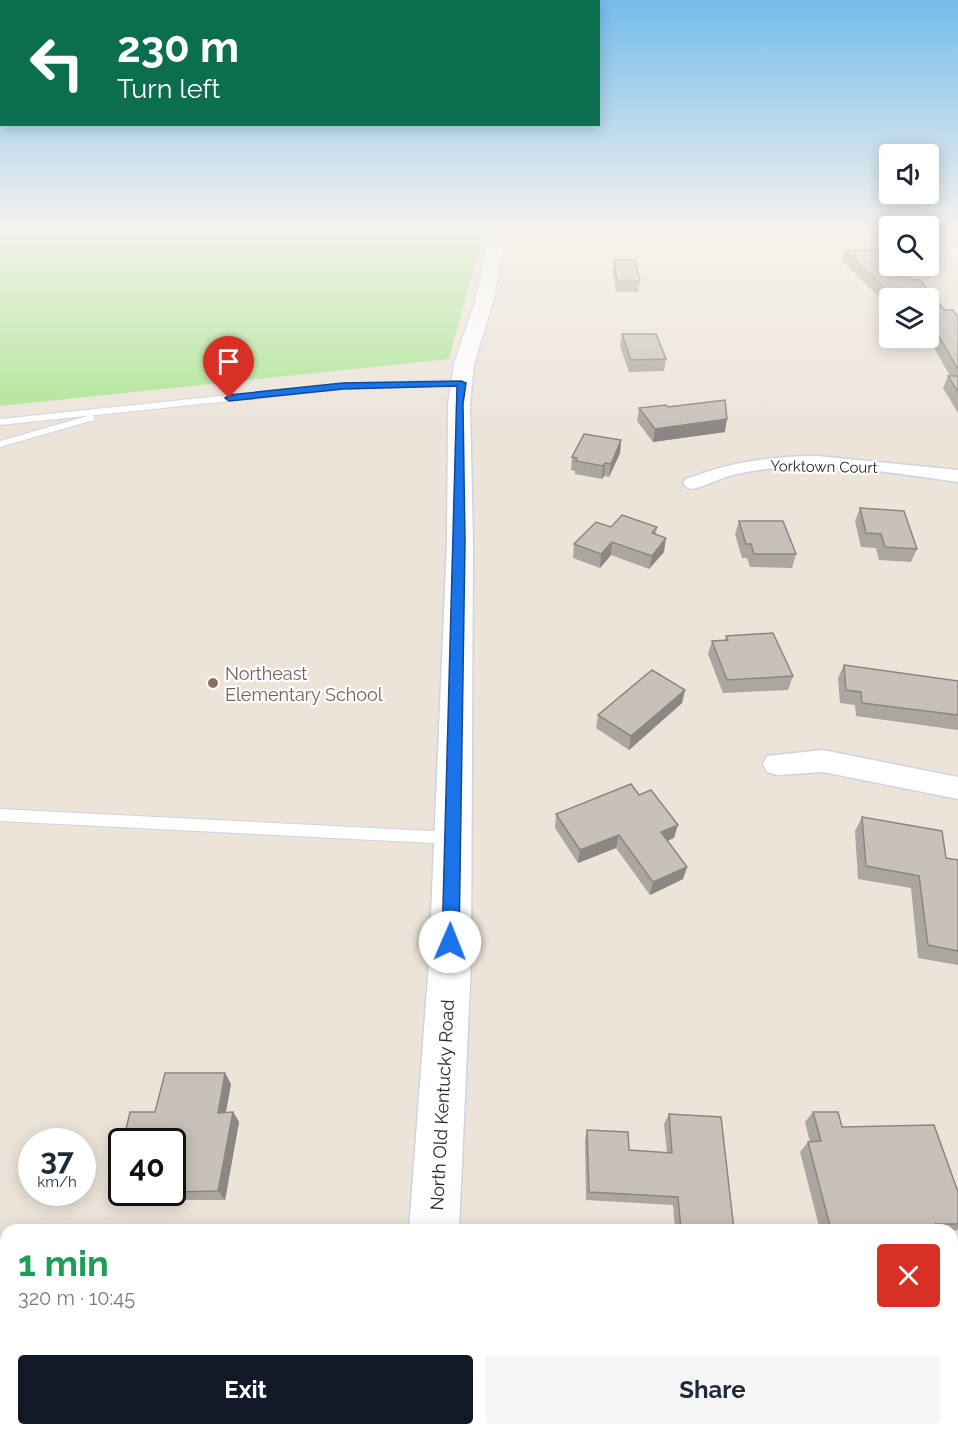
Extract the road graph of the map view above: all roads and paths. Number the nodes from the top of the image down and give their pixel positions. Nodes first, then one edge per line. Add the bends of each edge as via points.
1 (485, 297) edge
2 (461, 383) junction
3 (116, 410) junction
4 (0, 422) edge
5 (0, 444) edge
6 (958, 476) edge
7 (693, 483) dead end
8 (777, 764) dead end
9 (958, 788) edge
10 (0, 814) edge
11 (452, 838) junction
12 (434, 1224) edge

1 - 2 street, North Old Kentucky Road
2 - 3 lane via 343,386
2 - 11 street, North Old Kentucky Road
3 - 4 lane
3 - 5 lane
6 - 7 street, Yorktown Court via 786,463 736,468
8 - 9 street via 823,761
10 - 11 lane
11 - 12 street, North Old Kentucky Road via 450,962

